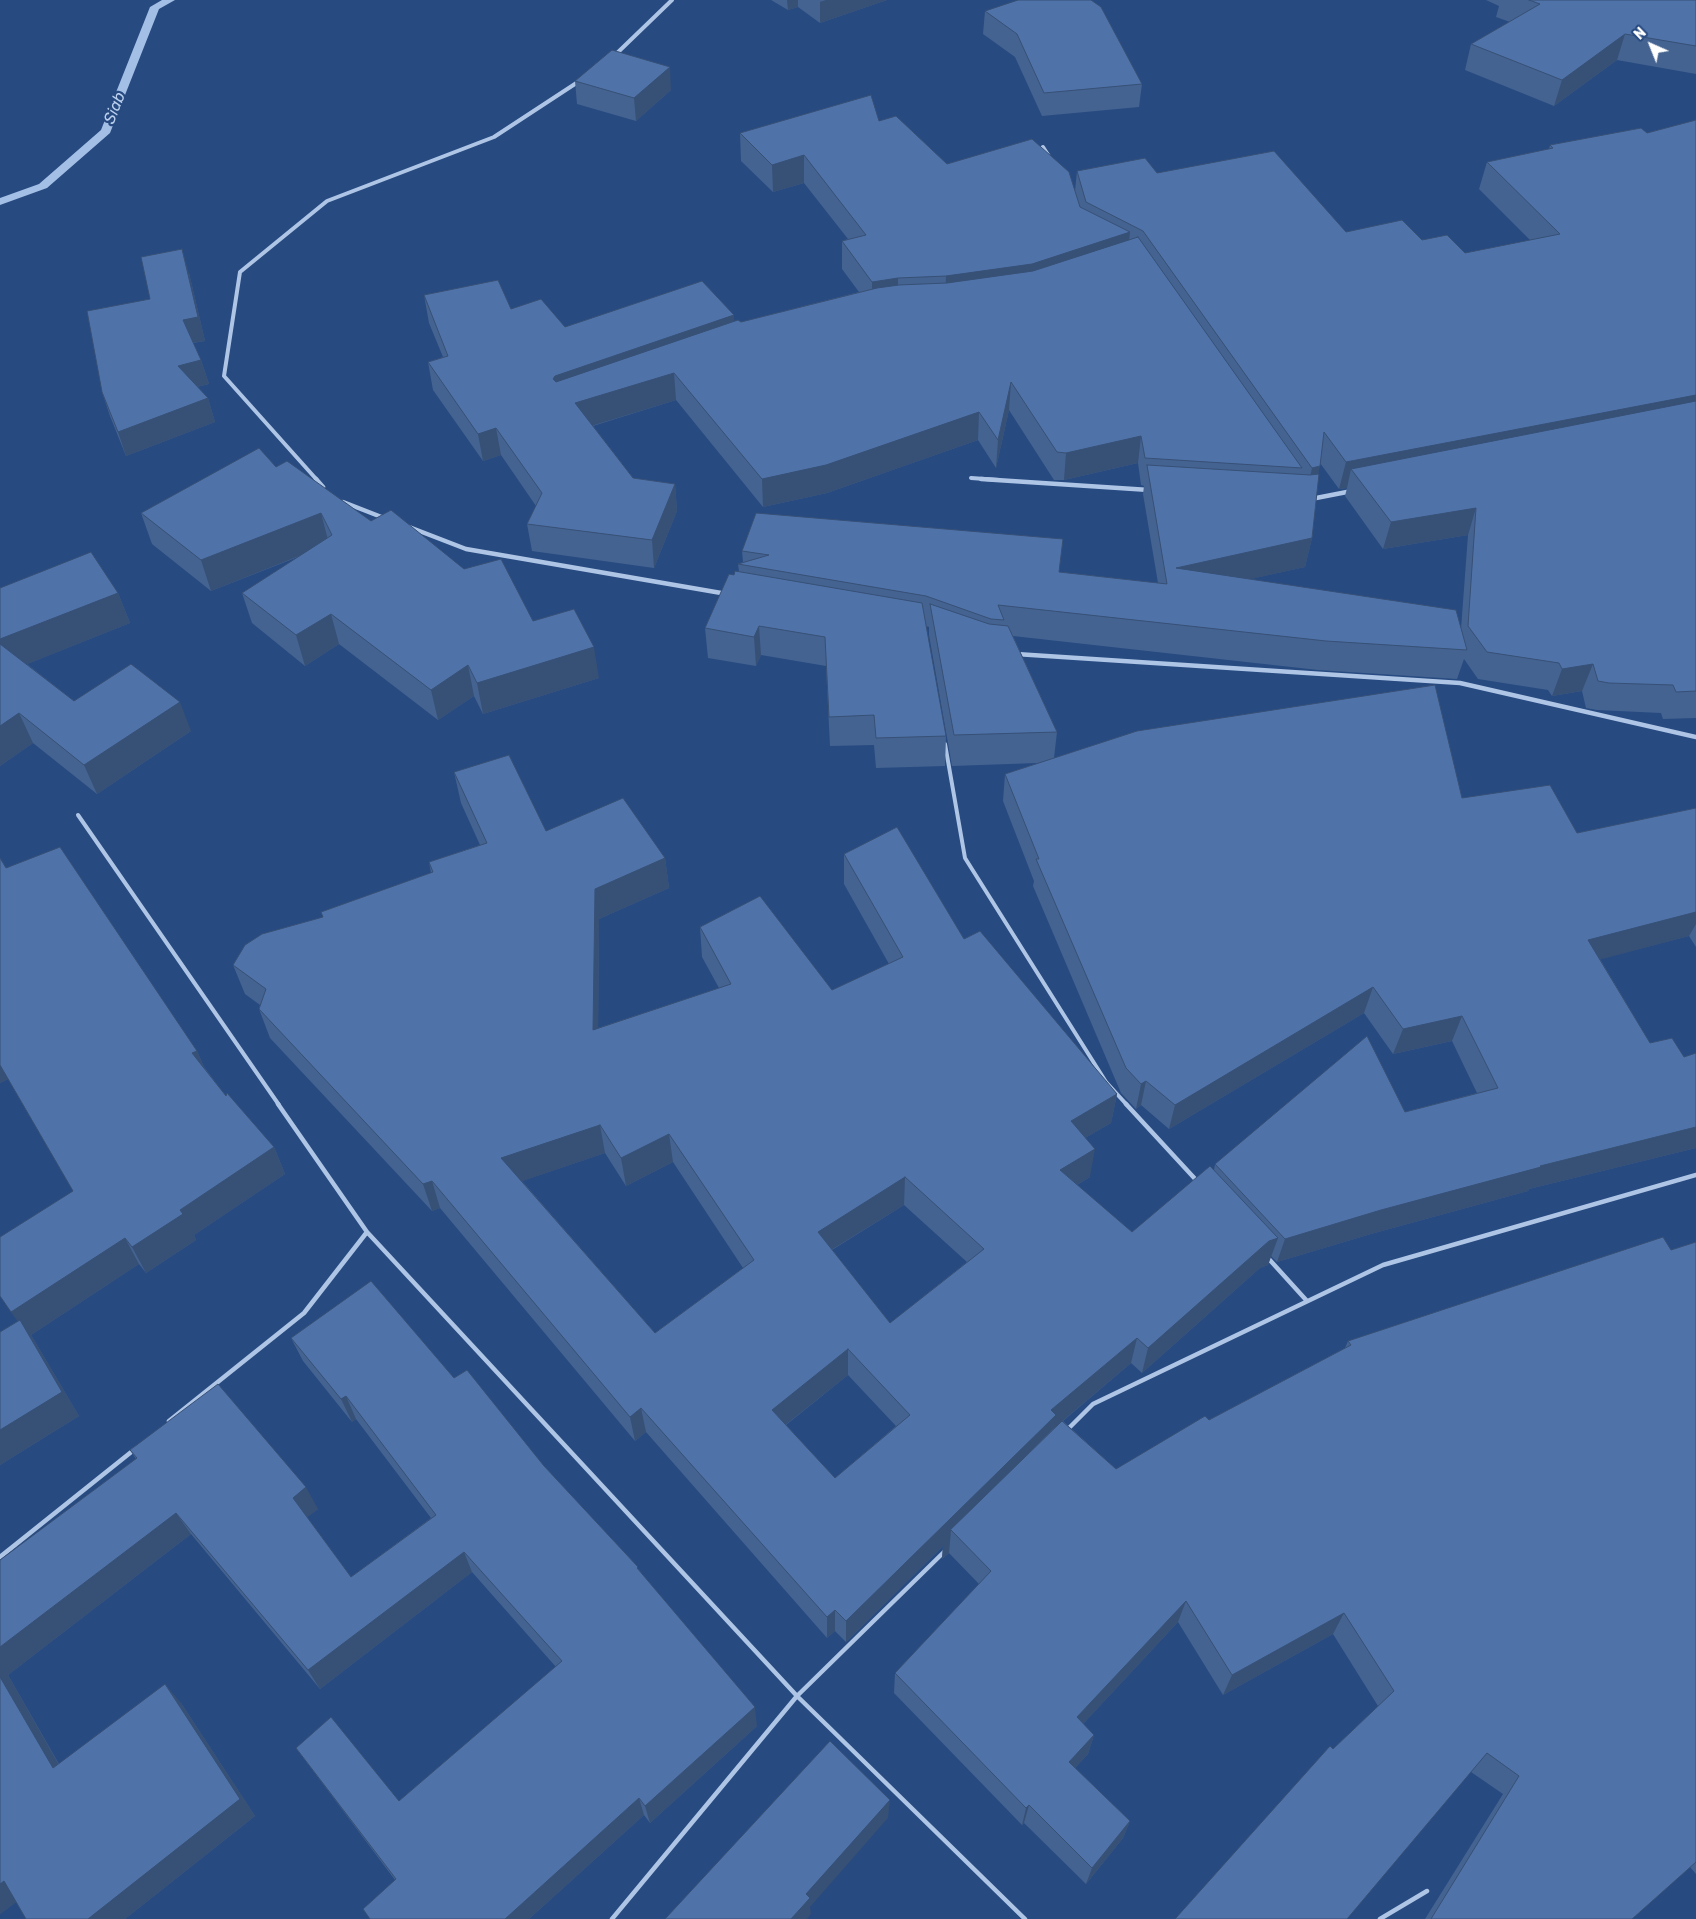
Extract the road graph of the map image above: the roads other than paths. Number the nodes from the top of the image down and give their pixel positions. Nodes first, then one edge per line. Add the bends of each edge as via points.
1 (672, 0) edge
2 (607, 62) edge
3 (582, 78) edge
4 (1043, 147) edge
5 (1052, 161) edge
6 (972, 478) dead end
7 (1158, 490) edge
8 (326, 491) edge
9 (1353, 491) edge
10 (1304, 500) edge
11 (341, 502) edge
12 (386, 518) edge
13 (404, 525) edge
14 (729, 595) edge
15 (1008, 653) edge
16 (943, 734) edge
17 (1696, 737) edge
18 (78, 815) dead end
19 (1696, 1175) edge
20 (1200, 1184) edge
21 (367, 1232) junction
22 (1267, 1257) edge
23 (1308, 1301) junction
24 (162, 1427) edge
25 (1058, 1439) edge
26 (139, 1445) edge
27 (952, 1543) edge
28 (0, 1557) edge
29 (797, 1696) junction
30 (1427, 1891) dead end
31 (612, 1919) edge
32 (1025, 1919) edge
33 (1380, 1919) edge

1 - 2 street
3 - 8 street via 494,137 327,201 240,272 224,376
4 - 5 street
6 - 7 street
9 - 10 street
11 - 12 street
13 - 14 street via 466,549
15 - 17 street via 1460,683
16 - 20 lane via 965,858 1106,1082
18 - 21 lane
19 - 23 lane via 1383,1265
21 - 24 lane via 304,1313
21 - 29 lane
22 - 23 lane
23 - 25 lane via 1094,1404
26 - 28 lane
27 - 29 lane
29 - 31 lane
29 - 32 lane
30 - 33 lane

